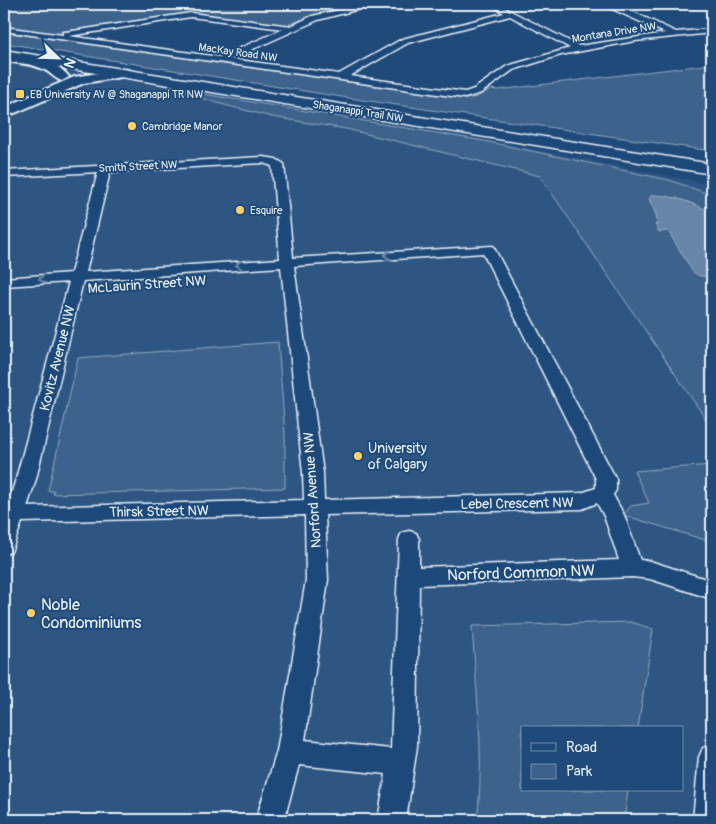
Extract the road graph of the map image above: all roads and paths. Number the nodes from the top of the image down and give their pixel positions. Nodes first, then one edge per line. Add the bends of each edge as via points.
1 (375, 4) edge
2 (492, 4) edge
3 (613, 4) edge
4 (511, 14) junction
5 (291, 28) junction
6 (4, 29) edge
7 (712, 31) edge
8 (675, 34) junction
9 (56, 37) junction
10 (4, 47) edge
11 (577, 48) junction
12 (4, 56) edge
13 (220, 60) junction
14 (93, 65) junction
15 (123, 73) junction
16 (62, 77) junction
17 (341, 77) junction
18 (470, 94) joint
19 (6, 110) edge
20 (604, 141) junction
21 (579, 148) junction
22 (712, 155) edge
23 (712, 159) edge
24 (272, 161) joint
25 (105, 168) junction
26 (712, 169) edge
27 (4, 174) edge
28 (712, 177) edge
29 (288, 268) junction
30 (4, 282) edge
31 (77, 283) junction
32 (4, 294) edge
33 (602, 494) junction
34 (315, 507) junction
35 (9, 514) edge
36 (409, 539) dead end
37 (4, 546) edge
38 (632, 568) junction
39 (410, 576) junction
40 (712, 590) edge
41 (290, 750) junction
42 (712, 757) edge
43 (402, 763) junction
44 (270, 820) edge
45 (392, 820) edge
46 (708, 820) edge

1 - 5 street via 315,18
2 - 4 street
3 - 8 street
4 - 11 street
4 - 17 street via 405,42
5 - 9 street via 191,15 83,30
5 - 13 street
6 - 9 street, MacKay Road NW
7 - 8 street, Montana Drive NW
8 - 11 street, Montana Drive NW
9 - 13 street, MacKay Road NW
10 - 14 main road, Shaganappi Trail NW
11 - 18 street, Montana Drive NW via 509,68
12 - 14 main road, Shaganappi Trail NW
12 - 16 street via 43,65 58,71
13 - 17 street, MacKay Road NW
14 - 15 main road, Shaganappi Trail NW
14 - 16 street
14 - 19 street
14 - 20 main road, Shaganappi Trail NW
15 - 19 street via 77,81 29,104
15 - 21 main road, Shaganappi Trail NW
16 - 19 street
17 - 18 street, MacKay Road NW
20 - 22 main road
20 - 23 main road, Shaganappi Trail NW
21 - 26 main road, Shaganappi Trail NW
21 - 28 main road
24 - 25 street, Smith Street NW
24 - 29 street, Norford Avenue NW via 278,164 279,169
25 - 27 street, Smith Street NW
25 - 31 street, Kovitz Avenue NW
29 - 31 street, McLaurin Street NW
29 - 33 street via 490,253 606,479 606,490
29 - 34 street, Norford Avenue NW via 314,473
31 -> 30 street, McLaurin Street NW
31 - 32 street, McLaurin Street NW
31 - 35 street, Kovitz Avenue NW via 26,480
33 - 34 street, Lebel Crescent NW via 582,501
33 - 38 street via 614,516
34 - 35 street, Thirsk Street NW
34 - 41 street, Norford Avenue NW via 317,580
35 - 37 street, Kovitz Avenue NW
36 - 39 street
38 - 39 street, Norford Common NW
38 - 40 street, Norford Common NW via 650,570
39 - 43 street
41 - 43 street
41 - 44 street, Norford Avenue NW
42 - 46 street
43 - 45 street

